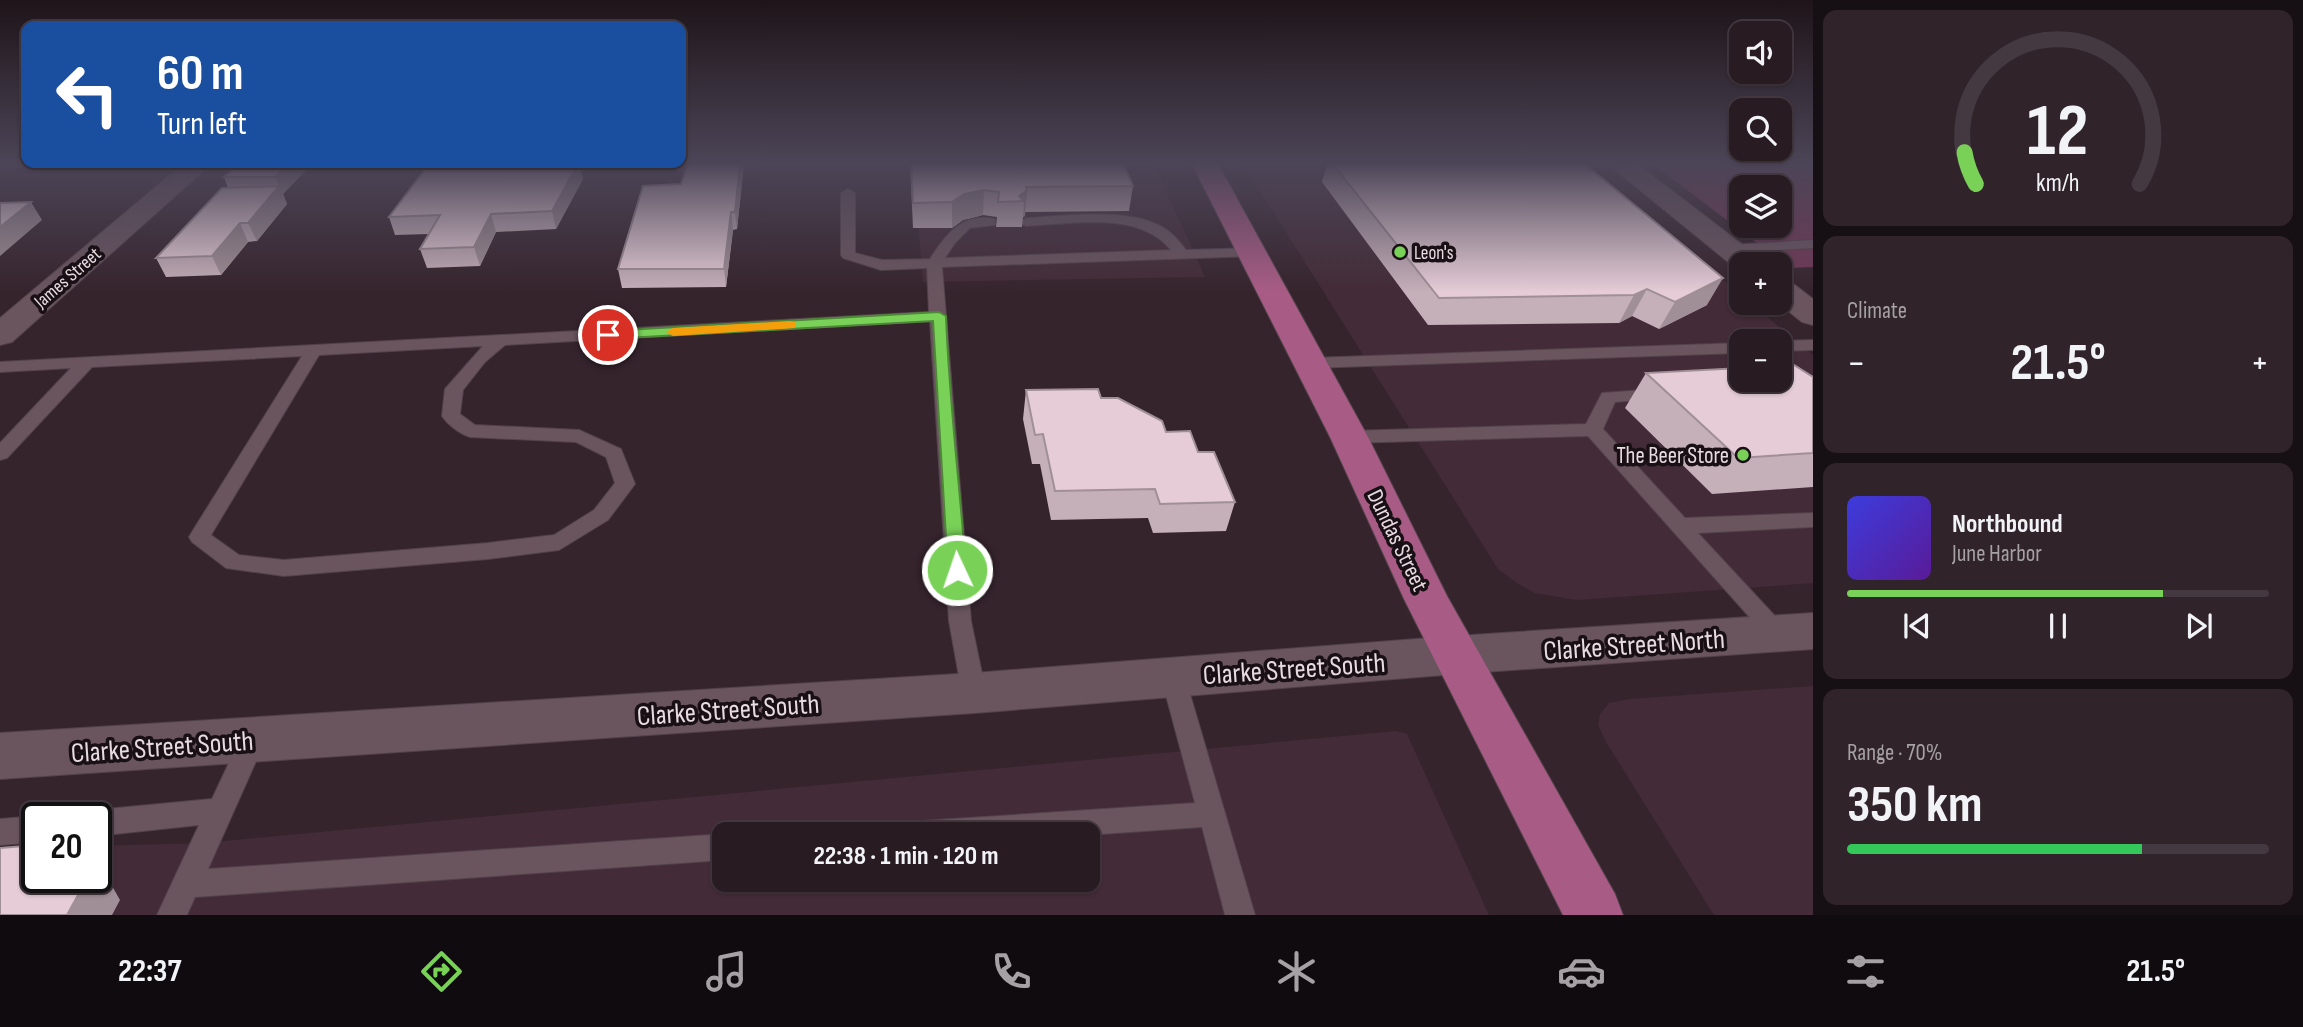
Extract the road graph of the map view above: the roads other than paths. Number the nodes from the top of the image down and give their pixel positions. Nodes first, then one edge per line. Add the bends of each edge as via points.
1 (149, 207) edge
2 (848, 207) edge
3 (1229, 207) edge
4 (1675, 207) edge
5 (990, 222) edge
6 (1026, 222) edge
7 (1813, 244) edge
8 (1254, 252) junction
9 (1733, 252) edge
10 (1767, 252) edge
11 (1182, 255) junction
12 (935, 262) junction
13 (1792, 298) edge
14 (1813, 315) edge
15 (939, 316) junction
16 (0, 335) edge
17 (498, 342) junction
18 (1813, 345) edge
19 (1792, 346) edge
20 (1729, 348) edge
21 (313, 351) junction
22 (86, 363) junction
23 (1311, 363) junction
24 (0, 367) edge
25 (1674, 393) edge
26 (1593, 430) junction
27 (1349, 437) junction
28 (0, 454) edge
29 (1813, 520) edge
30 (1681, 526) junction
31 (1796, 633) edge
32 (1456, 655) junction
33 (1173, 677) junction
34 (974, 693) junction
35 (252, 740) junction
36 (0, 756) edge
37 (219, 811) junction
38 (1212, 814) junction
39 (112, 821) edge
40 (1095, 822) edge
41 (21, 830) edge
42 (0, 832) edge
43 (712, 848) edge
44 (186, 884) junction
45 (172, 915) edge
46 (1240, 915) edge
47 (1594, 915) edge

1 - 16 street, James Street
2 - 12 lane via 848,255 881,265
3 - 8 main road, Dundas Street
4 - 9 street
5 - 12 lane via 966,224
6 - 11 lane via 1149,225 1169,237
7 - 10 lane
8 - 11 lane
8 - 23 main road, Dundas Street
11 - 12 lane
12 - 15 lane
13 - 14 street
15 - 17 lane
15 - 34 lane via 960,621
17 - 21 lane
17 - 21 lane via 454,389 451,415 470,431 579,436 614,453 625,484 601,515 559,542 500,550 285,568 234,562 200,537
18 - 19 lane
20 - 23 lane
21 - 22 lane
22 - 24 lane
22 - 28 lane
23 - 27 main road, Dundas Street
25 - 26 lane via 1608,397
26 - 27 lane
26 - 30 lane
27 - 32 main road, Dundas Street
29 - 30 lane
30 - 31 lane
31 - 32 street, Clarke Street North
32 - 33 street, Clarke Street South
32 - 47 main road, Dundas Street
33 - 34 street, Clarke Street South
33 - 38 lane
34 - 35 street, Clarke Street South
35 - 36 street, Clarke Street South
35 - 37 lane
37 - 39 lane
37 - 44 lane
38 - 40 lane
38 - 46 lane
41 - 42 lane
43 - 44 lane
44 - 45 lane

